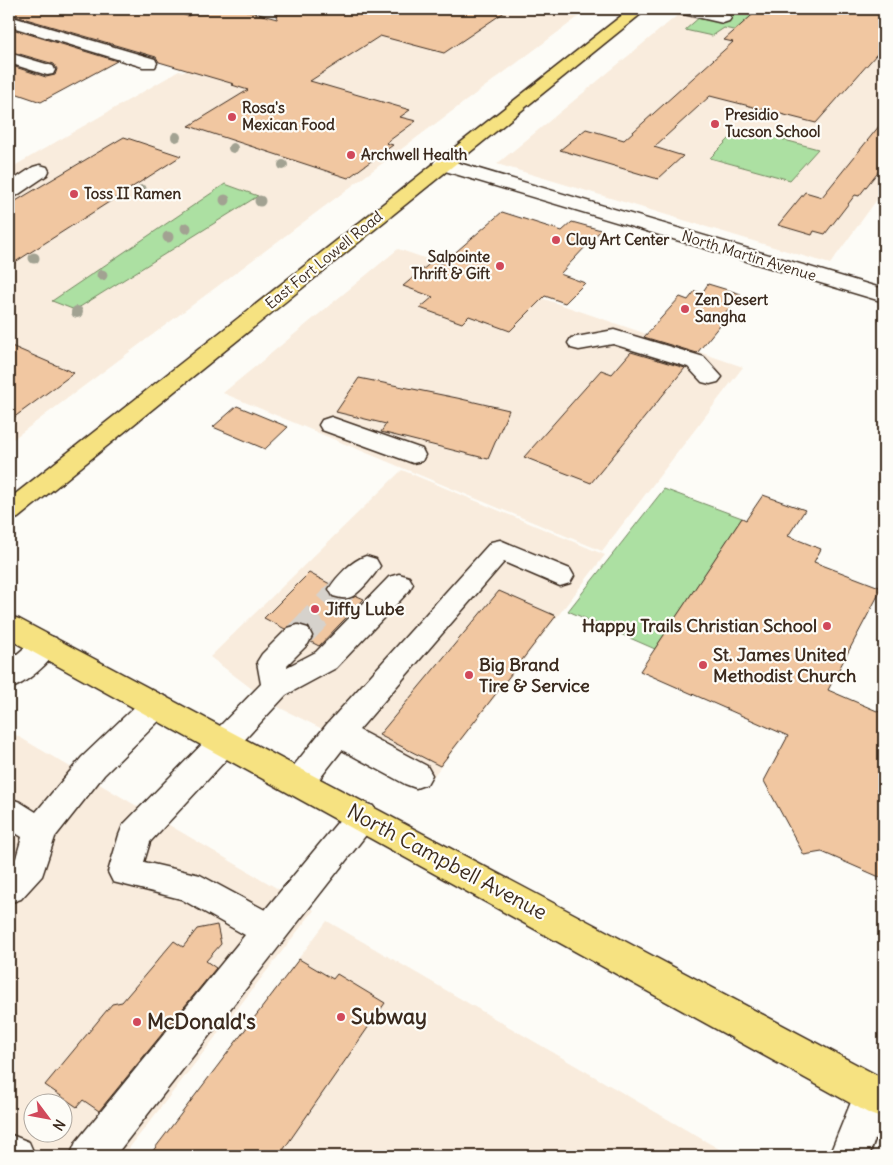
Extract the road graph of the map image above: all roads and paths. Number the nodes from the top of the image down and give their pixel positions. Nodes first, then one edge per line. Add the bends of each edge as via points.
1 (639, 9) edge
2 (680, 9) edge
3 (723, 18) dead end
4 (9, 21) edge
5 (9, 58) edge
6 (149, 63) dead end
7 (47, 70) dead end
8 (442, 164) junction
9 (40, 171) dead end
10 (9, 192) edge
11 (884, 296) edge
12 (579, 343) dead end
13 (710, 377) dead end
14 (331, 425) dead end
15 (413, 455) dead end
16 (9, 512) edge
17 (366, 566) dead end
18 (560, 576) dead end
19 (399, 584) dead end
20 (342, 589) tunnel mouth
21 (9, 626) edge
22 (298, 636) tunnel mouth
23 (46, 646) junction
24 (9, 678) edge
25 (276, 687) junction
26 (156, 704) junction
27 (338, 733) junction
28 (224, 741) junction
29 (416, 776) dead end
30 (299, 782) junction
31 (9, 812) edge
32 (362, 816) junction
33 (40, 830) junction
34 (9, 888) edge
35 (271, 931) junction
36 (878, 1096) edge
37 (9, 1154) edge
38 (15, 1156) edge
39 (89, 1156) edge
40 (849, 1156) edge

1 - 8 main road, East Fort Lowell Road
2 - 3 street
4 - 6 street
5 - 7 street
8 - 11 street, North Martin Avenue
8 - 16 main road, East Fort Lowell Road via 242,328
9 - 10 street
12 - 13 street via 614,337 622,339 696,362
14 - 15 street
17 - 20 street
18 - 27 street via 500,549
19 - 25 street via 326,660
21 - 23 main road, North Campbell Avenue
22 - 25 street via 272,662
23 - 24 street
23 - 26 main road, North Campbell Avenue
25 - 28 street
26 - 28 main road, North Campbell Avenue
26 - 33 street via 93,766
27 - 29 street
27 - 30 street
28 - 30 main road, North Campbell Avenue
28 - 35 street via 136,835 125,872 188,886
30 - 32 main road, North Campbell Avenue
31 - 33 street
32 - 35 street
32 - 36 main road, North Campbell Avenue
33 - 34 street via 30,866
35 - 39 street
36 - 40 street
37 - 38 street

